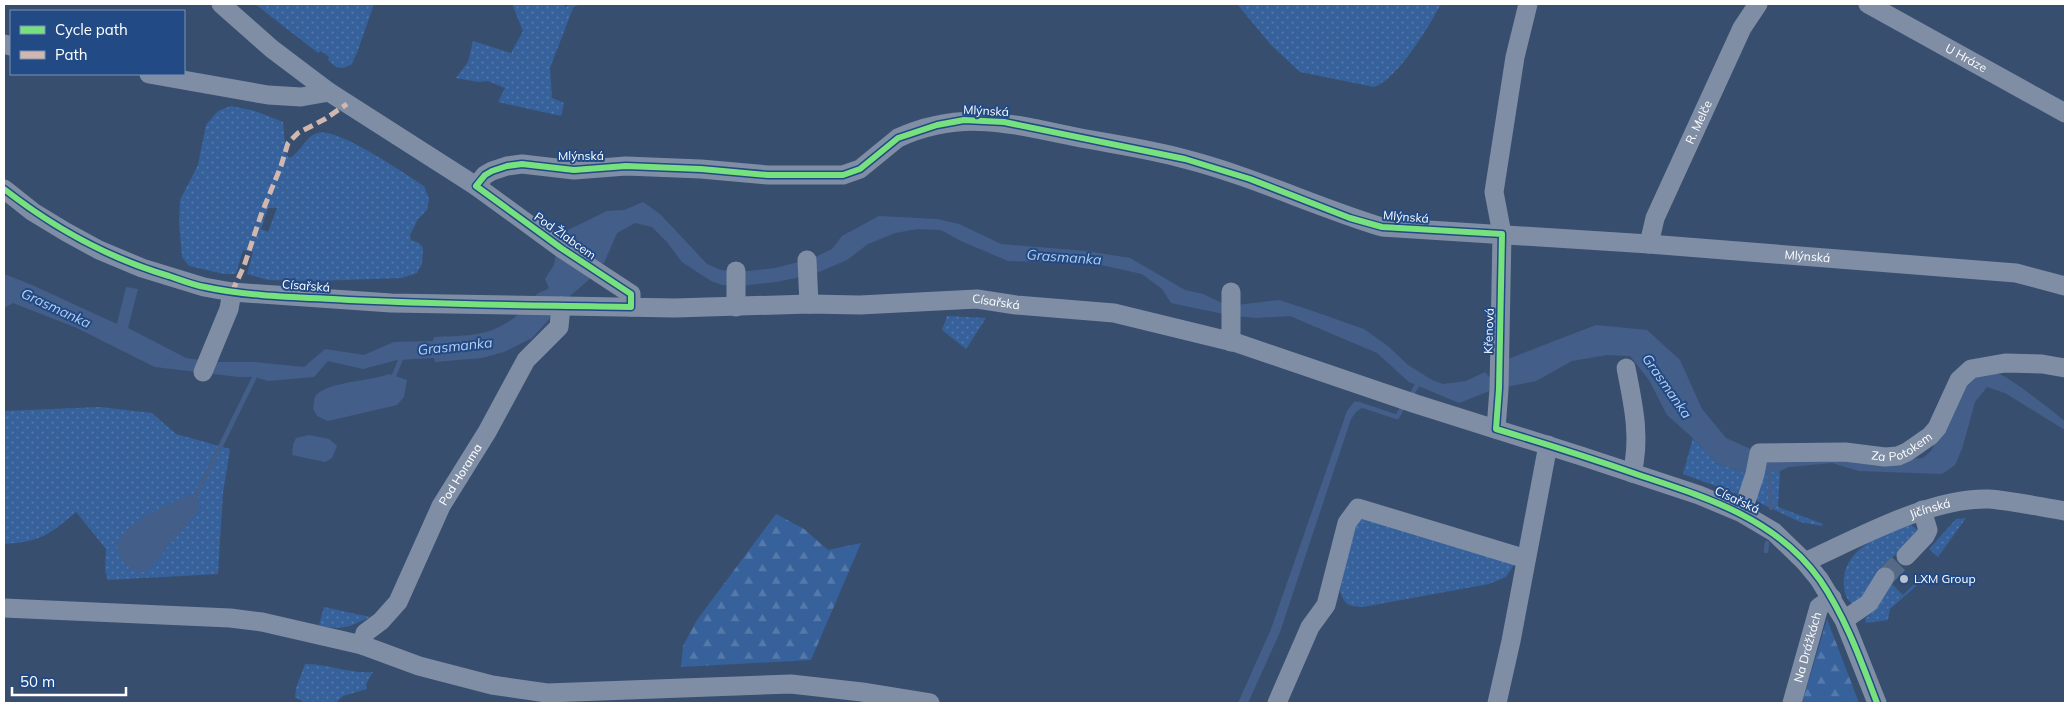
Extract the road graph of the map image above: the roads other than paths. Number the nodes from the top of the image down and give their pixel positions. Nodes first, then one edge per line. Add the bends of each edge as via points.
1 (221, 4) edge
2 (1528, 4) edge
3 (1758, 4) edge
4 (1868, 4) edge
5 (155, 75) edge
6 (329, 92) junction
7 (2065, 113) edge
8 (476, 186) junction
9 (4, 189) edge
10 (1502, 234) junction
11 (1649, 244) junction
12 (807, 268) dead end
13 (736, 279) dead end
14 (2065, 286) edge
15 (232, 292) junction
16 (809, 304) junction
17 (1231, 305) dead end
18 (561, 306) junction
19 (631, 307) junction
20 (736, 308) junction
21 (1231, 342) junction
22 (205, 367) dead end
23 (1626, 368) dead end
24 (2065, 368) edge
25 (1496, 429) junction
26 (1548, 445) junction
27 (1632, 472) junction
28 (1922, 510) junction
29 (2065, 511) edge
30 (1742, 513) junction
31 (1906, 556) tunnel mouth
32 (1526, 559) junction
33 (1805, 562) junction
34 (1885, 577) tunnel mouth
35 (1832, 598) junction
36 (4, 608) edge
37 (1844, 620) junction
38 (362, 644) junction
39 (930, 703) edge
40 (1277, 703) edge
41 (1498, 703) edge
42 (1792, 703) edge
43 (1877, 703) edge

1 - 6 street, Pod Žlabcem via 272,49
2 - 10 street, Křenová via 1515,56 1494,192
3 - 11 street, R. Melče via 1742,28 1655,218
4 - 7 street, U Hráze
5 - 6 street via 268,95 301,97
6 - 8 street, Pod Žlabcem
8 - 10 street, Mlýnská via 492,170 522,164 574,170 626,166 778,175 842,175 860,169 898,138 964,120 1004,122 1184,159 1250,179 1382,228
8 - 19 street, Pod Žlabcem via 631,294
9 - 15 street, Císařská via 66,232 137,266 204,287
10 - 11 street, Mlýnská
10 - 25 street, Křenová
11 - 14 street, Mlýnská via 2016,272
12 - 16 street
13 - 20 street
15 - 18 street, Císařská via 391,303
15 - 22 street via 229,309
16 - 20 street, Císařská
16 - 21 street, Císařská via 860,305 974,299 1106,312
17 - 21 street
18 - 19 street, Císařská
18 - 38 street, Pod Horama via 560,326 526,360 487,432 441,506 398,602 366,633
19 - 20 street, Císařská
21 - 25 street, Císařská
23 - 27 street via 1635,423 1636,456
24 - 30 street, Za Potokem via 2005,363 1971,369 1959,380 1937,428 1898,456 1845,452 1758,458
25 - 26 street, Císařská
26 - 27 street, Císařská
26 - 32 street
27 - 30 street, Císařská
28 - 29 street, Jičínská via 1989,499
28 - 31 street via 1928,530 1926,536
28 - 33 street, Jičínská
30 - 33 street, Císařská via 1769,529
32 - 40 street via 1358,508 1347,523 1326,605 1310,626
32 - 41 street
33 - 35 street, Císařská
34 - 37 street via 1869,603
35 - 37 street, Císařská
35 - 42 street, Na Drážkách via 1819,607
36 - 38 street via 230,618
37 - 43 street, Císařská
38 - 39 street via 419,666 492,685 547,693 791,684

